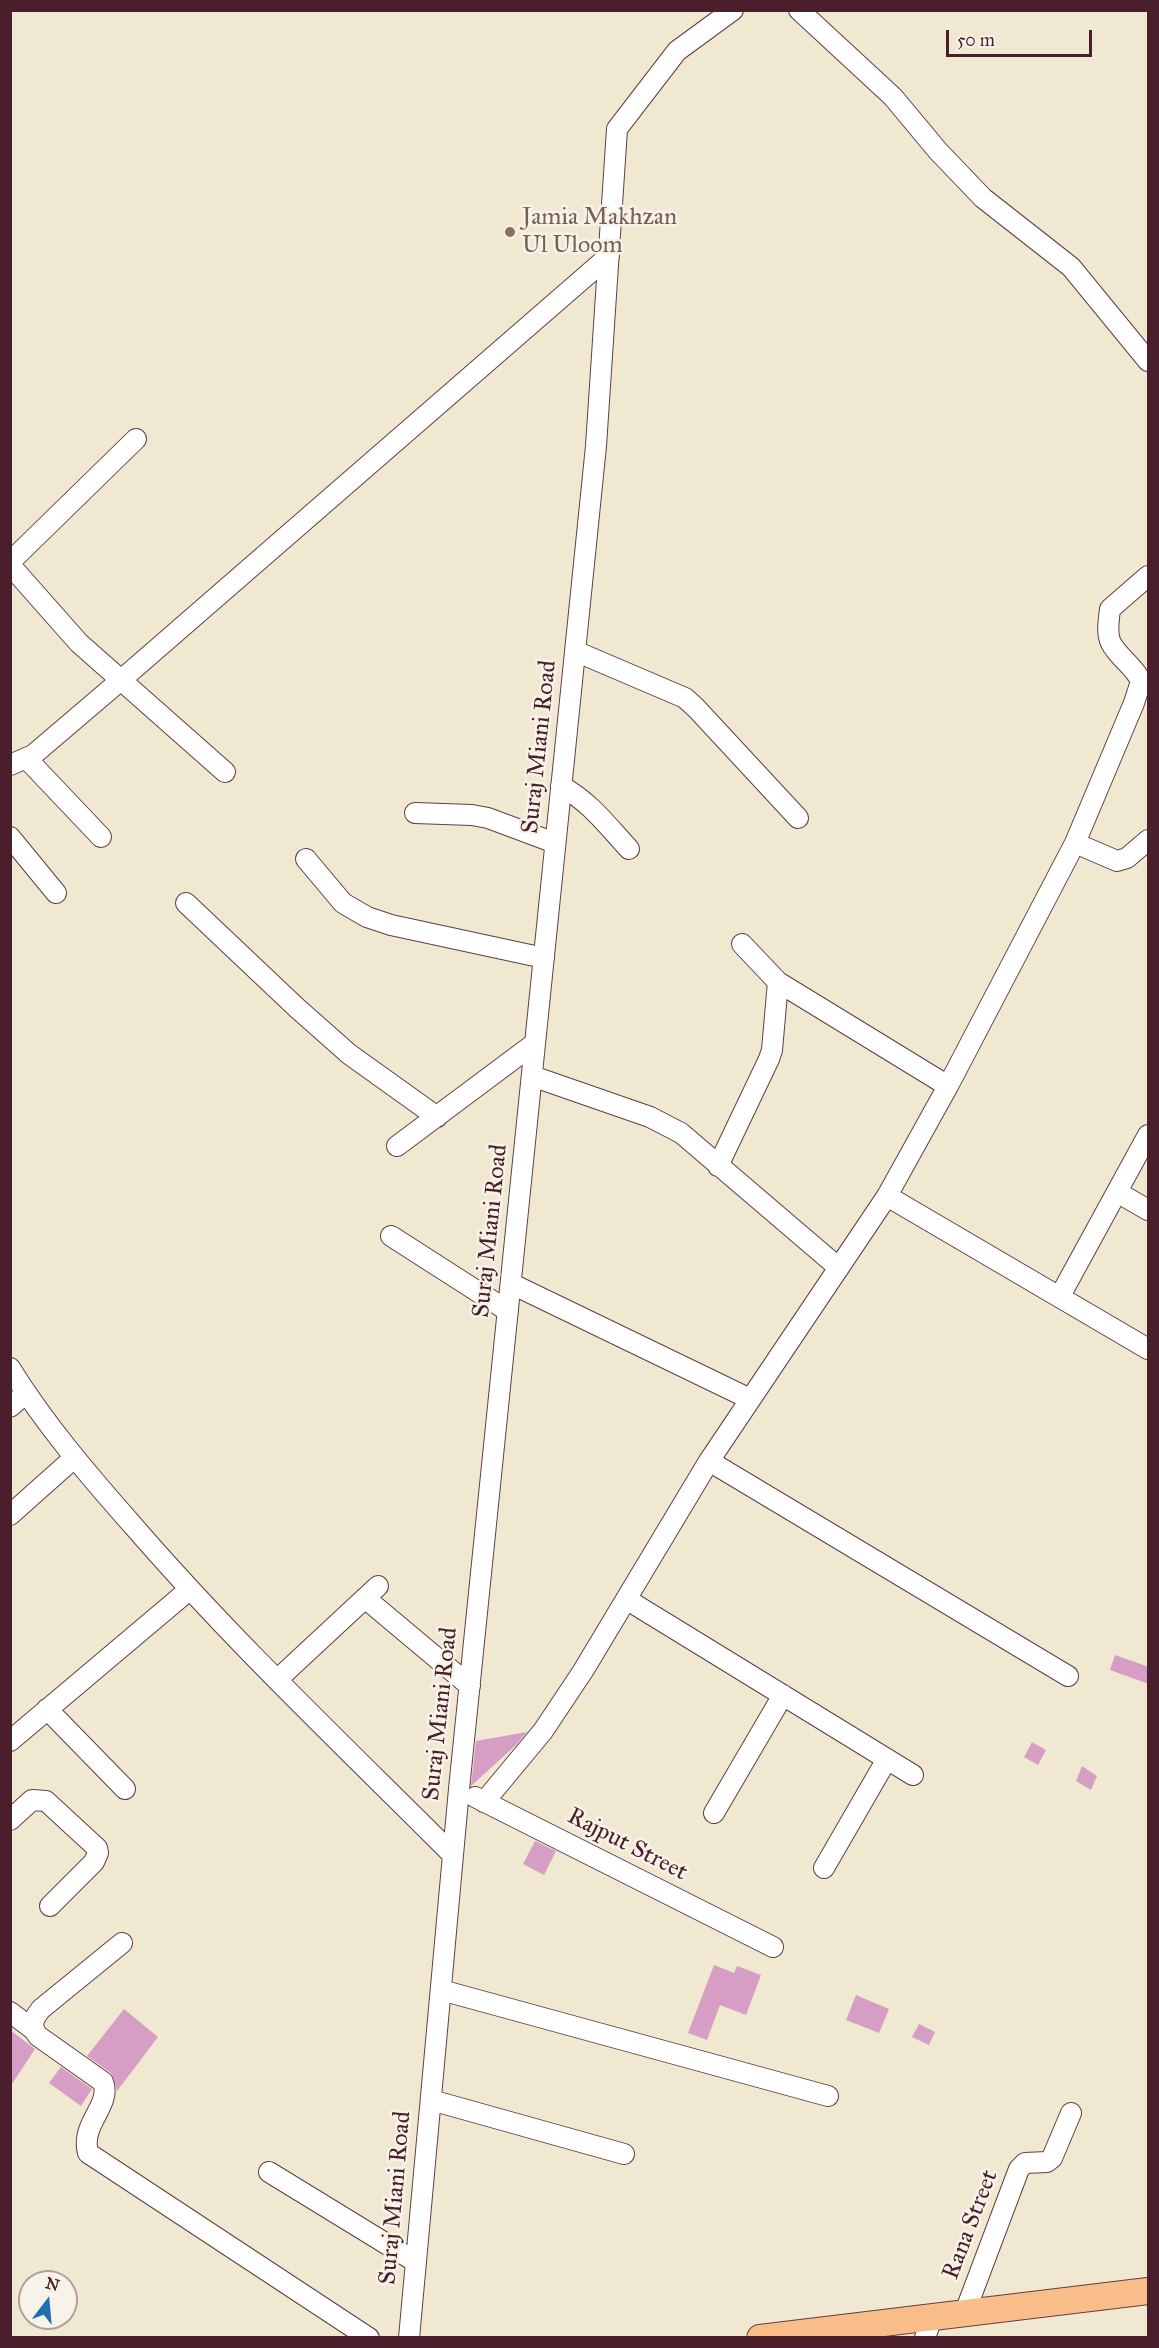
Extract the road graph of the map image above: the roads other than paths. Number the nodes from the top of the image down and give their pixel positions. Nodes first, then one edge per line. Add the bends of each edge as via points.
1 (733, 10) edge
2 (799, 10) edge
3 (609, 256) junction
4 (1149, 361) edge
5 (136, 439) dead end
6 (10, 563) edge
7 (1145, 584) edge
8 (575, 651) junction
9 (121, 680) junction
10 (19, 762) edge
11 (225, 772) dead end
12 (561, 786) junction
13 (415, 813) dead end
14 (798, 818) dead end
15 (10, 837) edge
16 (101, 837) dead end
17 (1149, 840) edge
18 (555, 843) junction
19 (1075, 843) junction
20 (629, 849) dead end
21 (306, 859) dead end
22 (56, 893) dead end
23 (186, 903) dead end
24 (742, 944) dead end
25 (544, 958) junction
26 (777, 982) junction
27 (536, 1043) junction
28 (532, 1076) junction
29 (948, 1086) junction
30 (436, 1117) junction
31 (1149, 1135) edge
32 (397, 1146) dead end
33 (718, 1166) junction
34 (1117, 1192) junction
35 (887, 1196) junction
36 (1149, 1210) edge
37 (392, 1236) dead end
38 (839, 1268) junction
39 (512, 1284) junction
40 (1060, 1296) junction
41 (508, 1311) junction
42 (1149, 1349) edge
43 (10, 1368) edge
44 (26, 1393) junction
45 (750, 1399) junction
46 (10, 1407) edge
47 (74, 1458) junction
48 (709, 1461) junction
49 (10, 1515) edge
50 (189, 1590) junction
51 (626, 1599) junction
52 (1068, 1676) dead end
53 (278, 1679) junction
54 (470, 1686) junction
55 (783, 1695) junction
56 (47, 1709) junction
57 (10, 1741) edge
58 (887, 1759) junction
59 (914, 1775) dead end
60 (125, 1789) dead end
61 (459, 1789) junction
62 (484, 1802) junction
63 (714, 1813) dead end
64 (10, 1820) edge
65 (453, 1855) junction
66 (824, 1868) dead end
67 (50, 1906) dead end
68 (122, 1944) dead end
69 (773, 1947) dead end
70 (441, 1990) junction
71 (10, 2012) edge
72 (34, 2030) junction
73 (828, 2096) dead end
74 (431, 2100) junction
75 (1071, 2113) dead end
76 (624, 2154) dead end
77 (269, 2172) dead end
78 (416, 2262) junction
79 (1149, 2291) edge
80 (965, 2312) junction
81 (929, 2328) edge
82 (369, 2337) edge
83 (409, 2337) edge
84 (760, 2337) edge

1 - 3 street, Suraj Miani Road via 677,51 616,129
2 - 4 street via 893,97 983,198 1071,267
3 - 8 street, Suraj Miani Road via 596,446
3 - 9 street
5 - 6 street
6 - 9 street via 80,643
7 - 19 street via 1110,609 1111,643 1141,681
8 - 12 street, Suraj Miani Road
8 - 14 street via 685,698
9 - 10 street
9 - 11 street
10 - 16 street
12 - 18 street, Suraj Miani Road
12 - 20 street via 586,801
13 - 18 street via 488,818
15 - 22 street
17 - 19 street via 1117,861
18 - 25 street, Suraj Miani Road
19 - 29 street
21 - 25 street via 343,903 367,917
23 - 30 street via 349,1054
24 - 26 street
25 - 27 street, Suraj Miani Road
26 - 29 street
26 - 33 street via 769,1059
27 - 28 street, Suraj Miani Road
27 - 30 street
28 - 33 street via 650,1117 681,1133
28 - 39 street, Suraj Miani Road
29 - 35 street
30 - 32 street
31 - 34 street
33 - 38 street
34 - 36 street
34 - 40 street
35 - 38 street
35 - 40 street
37 - 41 street
38 - 45 street
39 - 41 street, Suraj Miani Road
39 - 45 street
40 - 42 street
41 - 54 street, Suraj Miani Road
43 - 44 street
44 - 46 street
44 - 47 street
45 - 48 street
47 - 49 street
47 - 50 street
48 - 51 street
48 - 52 street
50 - 53 street
50 - 56 street
51 - 55 street
51 - 62 street via 543,1731
53 - 54 street via 371,1592
53 - 65 street
54 - 61 street, Suraj Miani Road
55 - 58 street
55 - 63 street
56 - 57 street
56 - 60 street
58 - 59 street
58 - 66 street
61 - 62 street, Rajput Street
61 - 65 street, Suraj Miani Road
62 - 69 street, Rajput Street
64 - 67 street via 32,1800 46,1801 97,1848 94,1862
65 - 70 street, Suraj Miani Road
68 - 72 street via 41,2009 34,2017
70 - 73 street
70 - 74 street, Suraj Miani Road
71 - 72 street
72 - 82 street via 103,2082 105,2095 86,2134 88,2153
74 - 76 street
74 - 78 street, Suraj Miani Road
75 - 80 street, Rana Street via 1052,2158 1047,2162 1025,2163 1019,2169
77 - 78 street
78 - 83 street, Suraj Miani Road
79 - 80 main road
80 - 81 main road
81 - 84 main road

